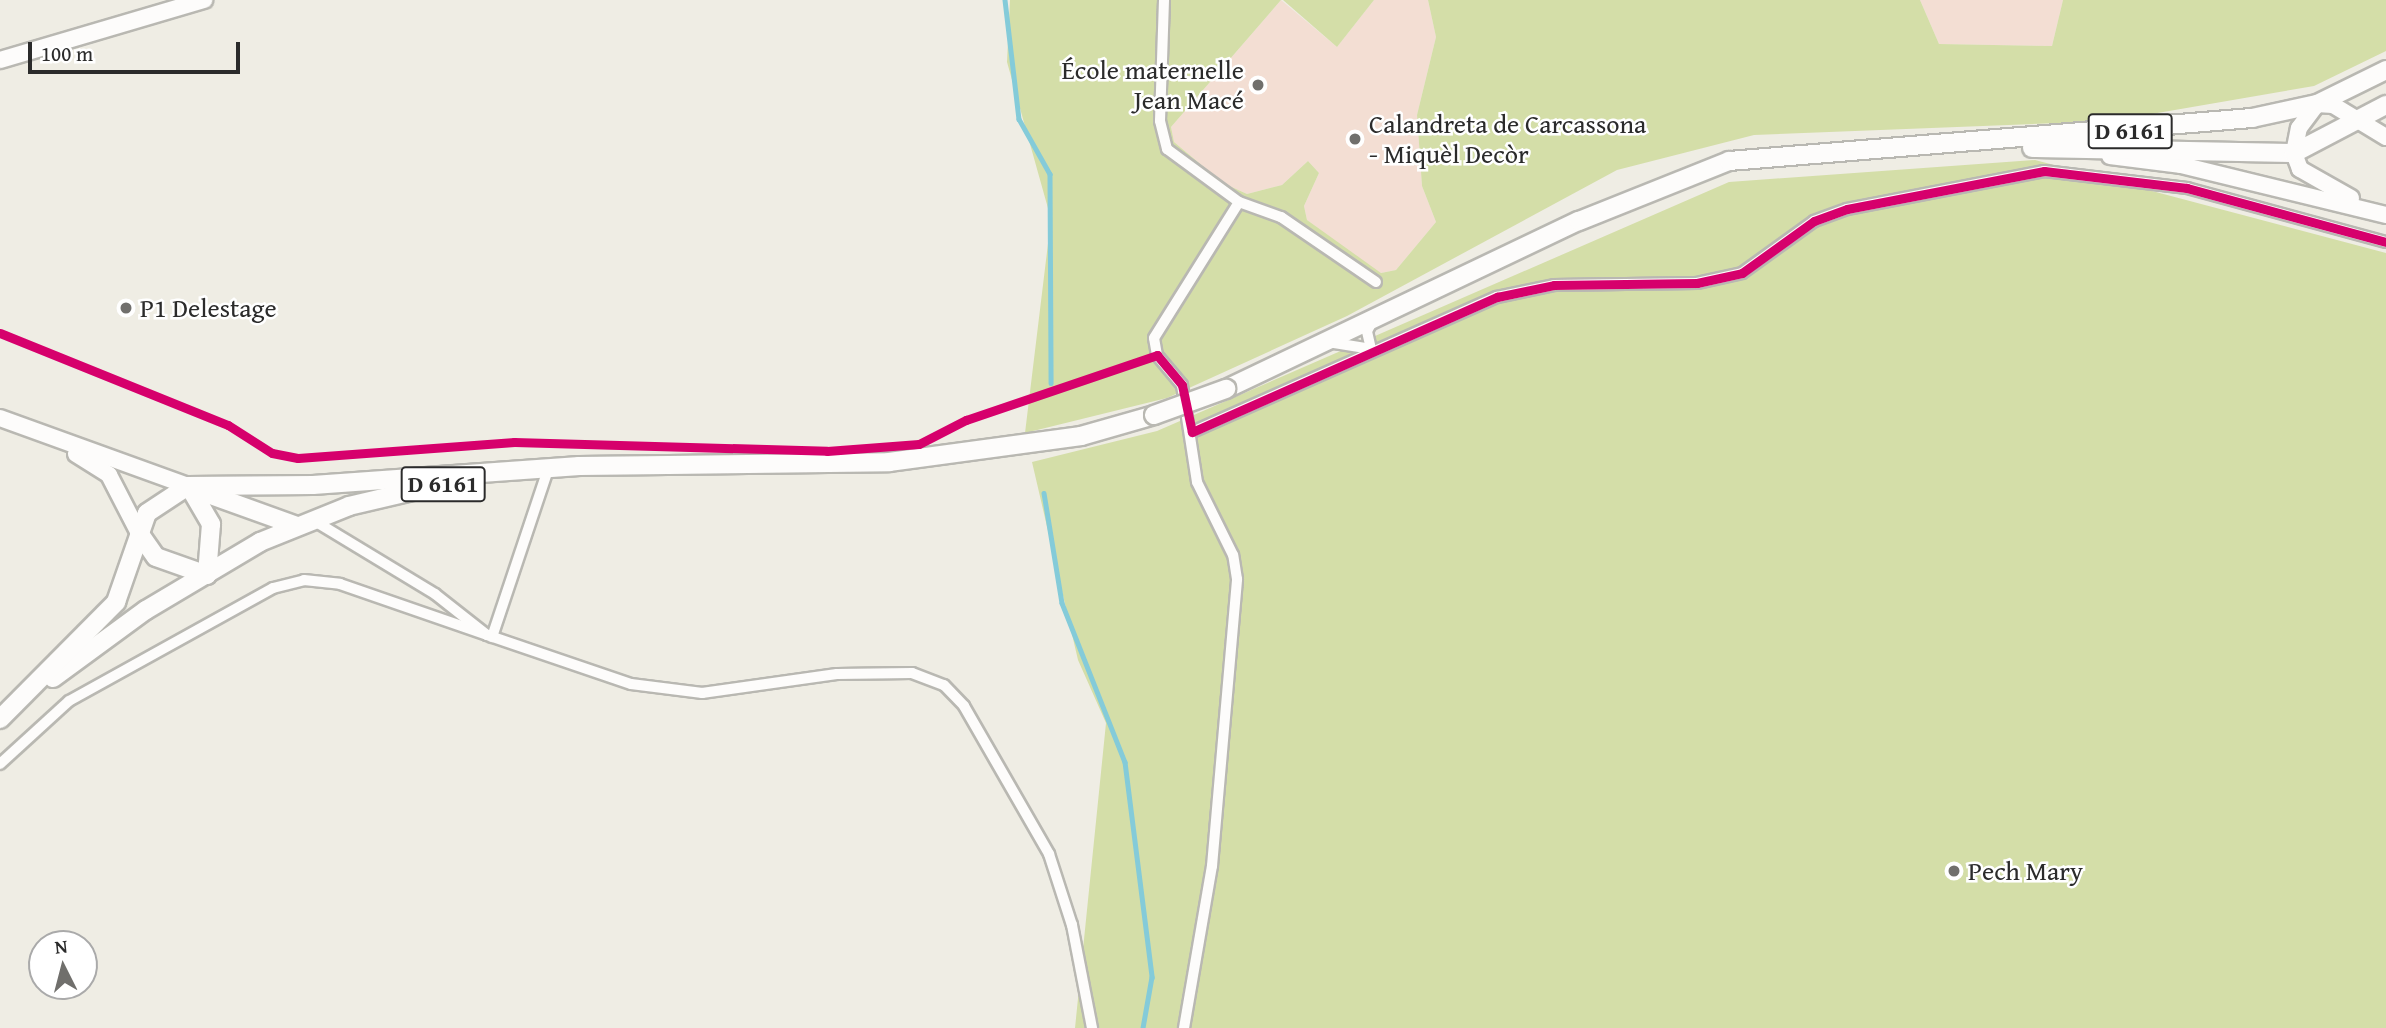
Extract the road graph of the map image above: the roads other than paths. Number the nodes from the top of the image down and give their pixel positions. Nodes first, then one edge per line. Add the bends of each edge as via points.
1 (204, 0) edge
2 (1164, 0) edge
3 (0, 60) edge
4 (2386, 70) edge
5 (2318, 104) junction
6 (2386, 105) edge
7 (2363, 121) junction
8 (2386, 137) edge
9 (1941, 144) junction
10 (2059, 149) junction
11 (2294, 153) junction
12 (1239, 202) junction
13 (2383, 215) edge
14 (2386, 242) edge
15 (1376, 282) dead end
16 (1374, 318) junction
17 (1325, 342) junction
18 (1371, 349) junction
19 (0, 418) edge
20 (1192, 432) junction
21 (56, 442) junction
22 (579, 466) junction
23 (548, 470) junction
24 (188, 486) junction
25 (304, 523) junction
26 (139, 533) junction
27 (207, 575) junction
28 (490, 636) junction
29 (3, 716) edge
30 (0, 764) edge
31 (1092, 1028) edge
32 (1184, 1028) edge

1 - 3 street
2 - 12 street via 1160,121 1167,149
4 - 5 main road, D 6161
5 - 7 street
5 - 9 main road, D 6161 via 2177,127
5 - 11 street via 2299,128
6 - 7 main road, D 6161
7 - 8 street
7 - 11 main road, D 6161
9 - 10 main road, D 6161
9 - 16 main road, D 6161 via 1730,161 1579,221
10 - 11 main road, D 6161
10 - 13 street via 2181,165
11 - 13 street via 2312,181
12 - 15 street via 1280,217
12 - 20 street via 1154,338 1157,355 1182,385
14 - 18 street via 2187,188 2045,171 1847,209 1805,226 1742,273 1697,283 1554,285 1497,297
16 - 17 main road, D 6161
16 - 18 street via 1367,331
17 - 18 street
17 - 22 main road, D 6161, bridge via 1226,389 1081,436 902,461
18 - 20 street
19 - 21 street
20 - 32 street via 1197,482 1233,555 1237,579 1212,866
21 - 24 street
21 - 26 street via 109,475
22 - 23 main road, D 6161
22 - 24 main road via 313,485
23 - 25 main road, D 6161 via 420,487
23 - 28 street
24 - 25 main road
24 - 26 main road via 158,502
24 - 27 main road via 211,524
25 - 27 main road, D 6161
25 - 28 street via 435,594
26 - 27 main road via 156,557
26 - 29 main road via 116,602
27 - 29 main road, D 6161 via 146,610
28 - 30 street via 340,584 304,580 273,588 69,701
28 - 31 street via 631,684 702,693 837,674 912,673 944,685 964,706 1049,854 1072,925

